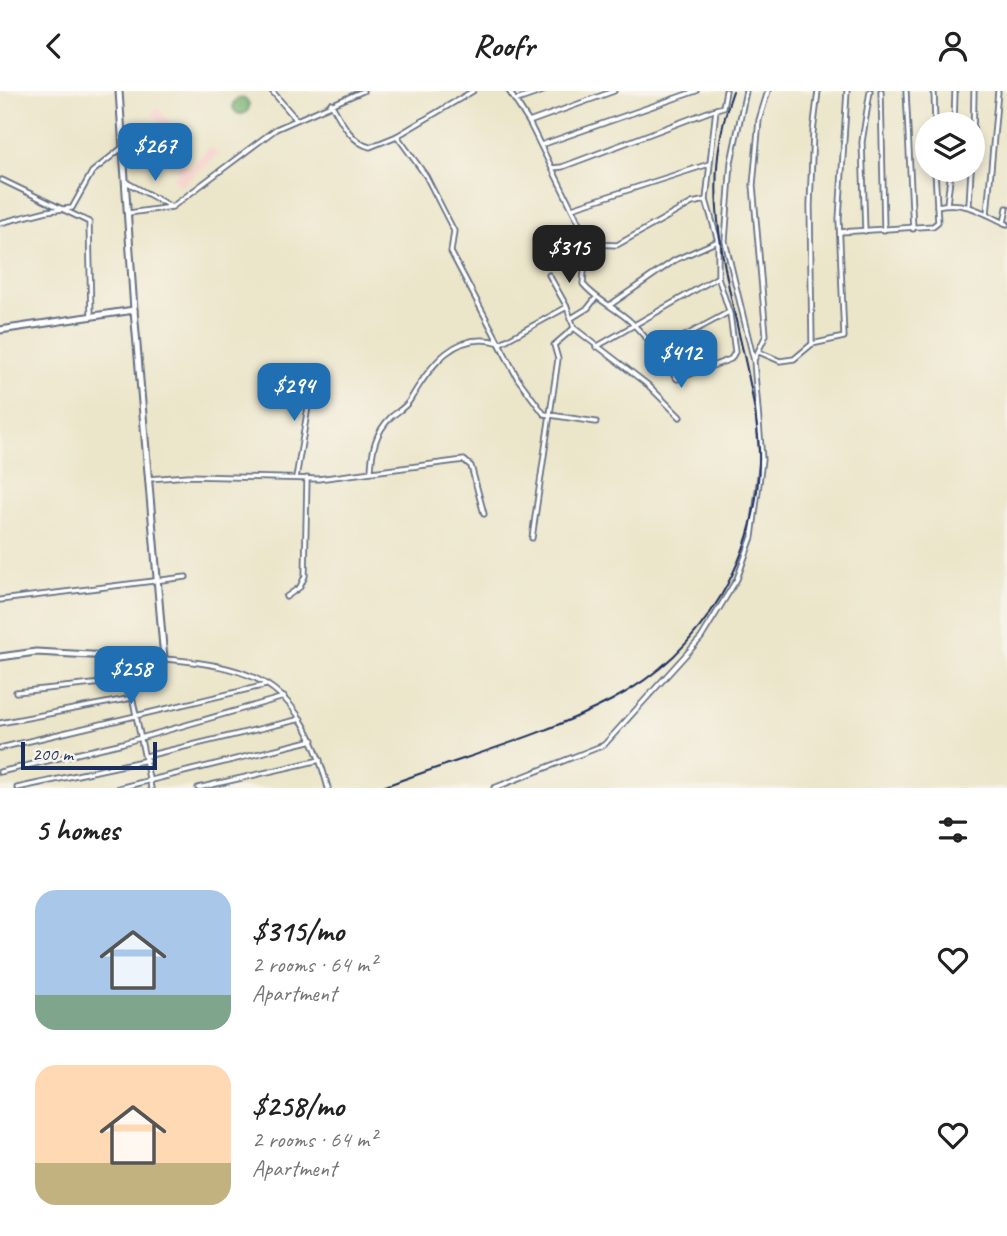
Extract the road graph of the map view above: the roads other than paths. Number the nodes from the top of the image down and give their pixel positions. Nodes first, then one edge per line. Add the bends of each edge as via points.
1 (119, 91) edge
2 (272, 91) edge
3 (363, 91) edge
4 (473, 91) edge
5 (509, 91) edge
6 (543, 91) edge
7 (614, 91) edge
8 (696, 91) edge
9 (726, 91) edge
10 (746, 91) edge
11 (768, 91) edge
12 (818, 91) edge
13 (847, 91) edge
14 (870, 91) edge
15 (881, 91) edge
16 (906, 91) edge
17 (934, 91) edge
18 (955, 91) edge
19 (974, 91) edge
20 (998, 91) edge
21 (517, 100) junction
22 (331, 103) junction
23 (716, 109) junction
24 (935, 112) edge
25 (954, 112) edge
26 (974, 112) edge
27 (295, 118) junction
28 (529, 122) junction
29 (397, 136) junction
30 (541, 145) junction
31 (124, 146) junction
32 (709, 164) junction
33 (552, 168) junction
34 (2, 180) dead end
35 (127, 182) junction
36 (936, 182) edge
37 (950, 182) edge
38 (970, 182) edge
39 (159, 199) junction
40 (706, 200) junction
41 (947, 204) junction
42 (969, 205) junction
43 (937, 206) junction
44 (172, 207) junction
45 (572, 208) junction
46 (1007, 208) edge
47 (65, 210) junction
48 (157, 210) junction
49 (129, 212) junction
50 (987, 214) junction
51 (0, 223) edge
52 (1006, 224) edge
53 (913, 229) junction
54 (884, 230) junction
55 (865, 231) junction
56 (840, 233) junction
57 (718, 241) junction
58 (589, 244) junction
59 (549, 275) dead end
60 (718, 277) junction
61 (595, 299) junction
62 (610, 305) junction
63 (568, 307) junction
64 (134, 310) junction
65 (729, 311) junction
66 (91, 317) junction
67 (570, 319) junction
68 (633, 324) junction
69 (574, 328) junction
70 (0, 330) edge
71 (500, 343) junction
72 (812, 344) junction
73 (596, 347) junction
74 (656, 352) junction
75 (759, 352) junction
76 (754, 361) junction
77 (318, 376) dead end
78 (549, 416) junction
79 (680, 417) dead end
80 (596, 422) dead end
81 (371, 472) junction
82 (296, 478) junction
83 (307, 478) junction
84 (148, 479) junction
85 (484, 514) dead end
86 (531, 538) dead end
87 (186, 577) dead end
88 (159, 581) junction
89 (286, 597) dead end
90 (0, 600) edge
91 (0, 657) edge
92 (146, 657) junction
93 (164, 659) junction
94 (132, 680) junction
95 (266, 685) junction
96 (16, 692) dead end
97 (284, 697) junction
98 (132, 698) junction
99 (137, 718) junction
100 (301, 719) junction
101 (0, 723) edge
102 (141, 738) junction
103 (313, 740) junction
104 (0, 748) edge
105 (146, 758) junction
106 (320, 760) junction
107 (0, 772) edge
108 (149, 781) junction
109 (17, 788) edge
110 (118, 788) edge
111 (151, 788) edge
112 (198, 788) edge
113 (328, 788) edge
114 (494, 788) edge

1 - 31 street
2 - 27 street
3 - 22 street
4 - 29 street
5 - 21 street
6 - 21 street
7 - 28 street
8 - 30 street
9 - 23 street via 723,107
10 - 76 street via 731,162 725,241
11 - 75 street via 759,120 753,185 766,335
12 - 72 street via 810,205
13 - 56 street
14 - 55 street via 862,142
15 - 54 street
16 - 53 street
17 - 24 street
18 - 25 street
19 - 26 street
20 - 50 street
21 - 28 street
22 - 27 street
22 - 29 street via 342,124 365,147
23 - 32 street
23 - 33 street
27 - 44 street via 236,156
28 - 30 street
29 - 71 street via 426,176 454,231 451,253
30 - 33 street
31 - 35 street
31 - 47 street via 92,171 72,208
32 - 40 street
32 - 45 street
33 - 45 street
34 - 47 street
35 - 39 street
35 - 49 street
36 - 43 street
37 - 41 street
38 - 42 street
39 - 44 street
39 - 48 street
40 - 57 street
40 - 58 street via 692,203 617,245
41 - 42 street
41 - 43 street
42 - 50 street
43 - 53 street via 936,225
44 - 48 street
45 - 58 street
46 - 52 street
47 - 51 street
47 - 66 street via 89,222
48 - 49 street
49 - 64 street
50 - 52 street
53 - 54 street
54 - 55 street
55 - 56 street
56 - 72 street via 844,337
57 - 60 street
57 - 62 street via 675,260
58 - 61 street via 594,259 582,277
59 - 63 street
60 - 65 street
60 - 68 street
61 - 62 street
61 - 67 street
62 - 68 street
63 - 67 street
63 - 71 street
64 - 66 street
64 - 84 street
65 - 74 street
65 - 74 street via 736,352 731,359 677,379
66 - 70 street
67 - 69 street
68 - 73 street
68 - 74 street
69 - 73 street
69 - 78 street via 554,345 558,359
71 - 78 street via 518,380
71 - 81 street via 463,341 448,350 415,388 410,401 377,434
72 - 75 street via 794,359 780,361
73 - 79 street via 648,385
75 - 76 street
76 - 114 street via 762,460 752,537 737,579 701,638 604,745
77 - 82 street via 310,395
78 - 80 street
78 - 86 street
81 - 83 street
81 - 85 street via 468,462
82 - 83 street
82 - 84 street
83 - 89 street via 305,576 300,587
84 - 88 street
87 - 88 street
88 - 90 street
88 - 93 street
91 - 92 street via 36,652
92 - 93 street
92 - 94 street
93 - 95 street via 232,667
94 - 96 street
94 - 98 street
95 - 97 street
95 - 99 street
97 - 100 street
97 - 102 street
98 - 99 street
98 - 101 street
99 - 102 street
99 - 104 street
100 - 103 street
100 - 105 street
102 - 105 street
102 - 107 street
103 - 106 street
103 - 108 street
105 - 108 street
105 - 109 street
106 - 112 street
106 - 113 street
108 - 110 street
108 - 111 street

